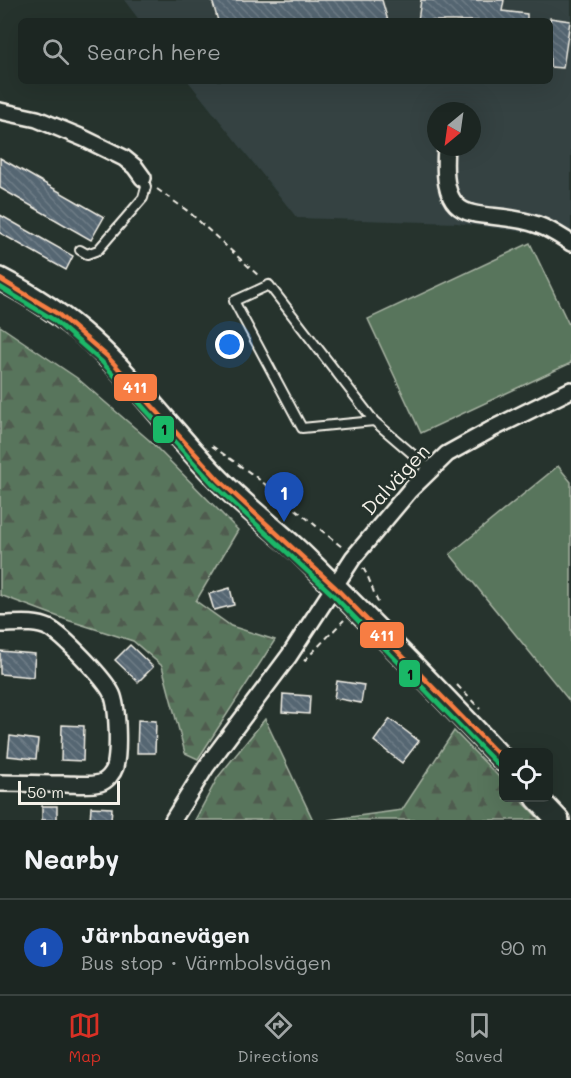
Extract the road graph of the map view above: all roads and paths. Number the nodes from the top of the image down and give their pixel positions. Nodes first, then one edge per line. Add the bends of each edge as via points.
1 (0, 111) edge
2 (445, 156) edge
3 (143, 178) junction
4 (571, 243) edge
5 (80, 250) dead end
6 (0, 279) edge
7 (269, 285) junction
8 (571, 390) edge
9 (374, 421) junction
10 (206, 442) dead end
11 (430, 469) junction
12 (353, 558) junction
13 (334, 587) junction
14 (0, 624) edge
15 (499, 756) edge
16 (0, 783) edge
17 (541, 802) edge
18 (173, 820) edge
19 (558, 820) edge

1 - 3 street via 67,130 124,158
2 - 4 street via 450,197 468,213 537,224
3 - 5 lane via 146,187 142,198 98,250 87,254
3 - 7 path via 189,212
6 - 13 street via 31,295 91,341 219,481
7 - 9 lane
7 - 9 lane via 234,301 302,428
8 - 11 street, Dalvägen via 465,443
9 - 11 lane
10 - 12 path via 256,477
11 - 12 street, Dalvägen
12 - 13 street, Dalvägen
13 - 15 street
13 - 18 street, Dalvägen
14 - 16 street via 48,627 102,680 112,694 115,709 117,756 115,769 101,783
17 - 19 street

